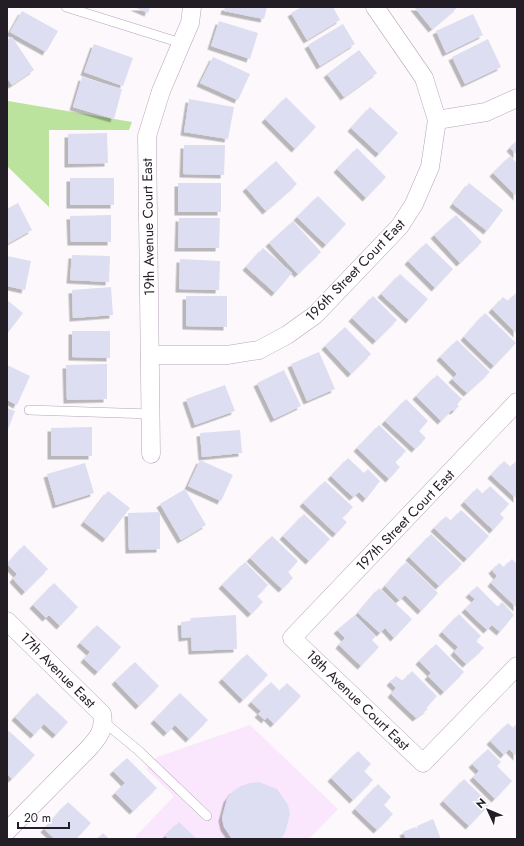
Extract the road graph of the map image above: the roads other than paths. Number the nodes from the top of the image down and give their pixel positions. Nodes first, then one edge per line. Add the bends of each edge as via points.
1 (66, 7) edge
2 (192, 7) edge
3 (375, 7) edge
4 (181, 43) junction
5 (517, 98) edge
6 (437, 120) junction
7 (150, 355) junction
8 (517, 402) edge
9 (29, 410) dead end
10 (151, 414) junction
11 (151, 454) dead end
12 (7, 621) edge
13 (292, 638) joint
14 (517, 666) edge
15 (104, 722) junction
16 (207, 816) dead end
17 (7, 831) edge

1 - 4 lane
2 - 4 street, 19th Avenue Court East via 190,23
3 - 6 street via 424,78
4 - 7 street, 19th Avenue Court East via 161,91 147,136
5 - 6 street via 486,112
6 - 7 street, 196th Street Court East via 430,167 414,204 400,226 315,315 287,335 259,350 227,355
7 - 10 street, 19th Avenue Court East
8 - 13 street, 197th Street Court East
9 - 10 lane
10 - 11 street, 19th Avenue Court East
12 - 15 street, 17th Avenue East via 102,714
13 - 14 street, 18th Avenue Court East via 423,763
15 - 16 lane via 139,751
15 - 17 street via 100,735 88,749

